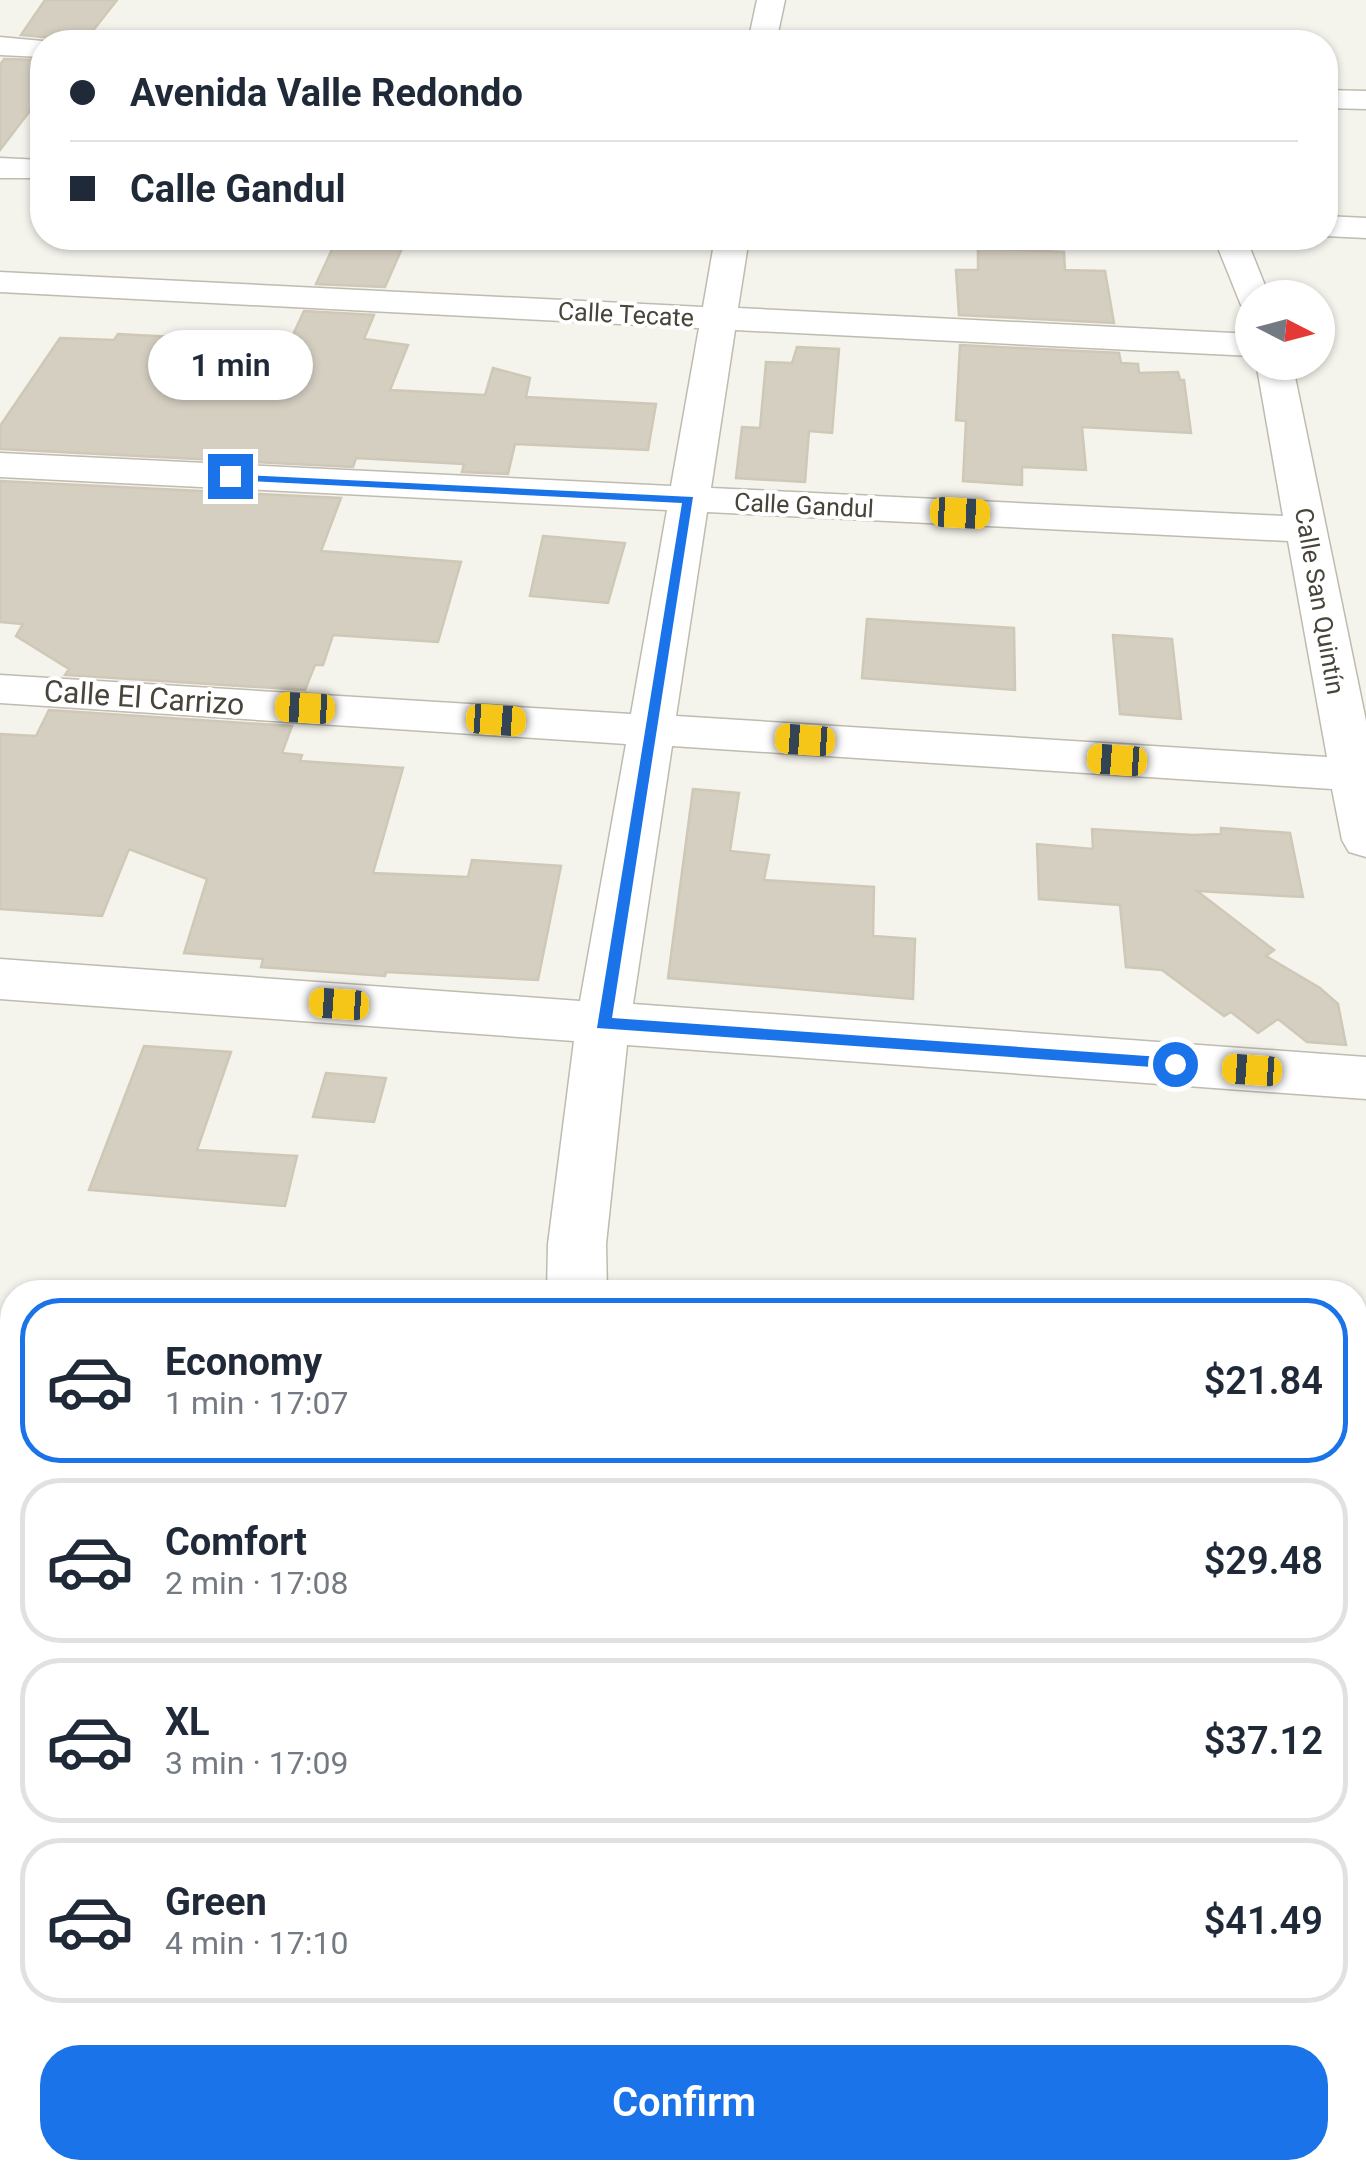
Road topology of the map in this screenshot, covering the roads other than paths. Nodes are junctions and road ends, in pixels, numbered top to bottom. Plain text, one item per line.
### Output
1 (771, 0) edge
2 (765, 30) edge
3 (0, 46) edge
4 (30, 47) edge
5 (1338, 99) edge
6 (1366, 100) edge
7 (0, 168) edge
8 (30, 169) edge
9 (1338, 227) edge
10 (1366, 228) edge
11 (730, 250) edge
12 (1234, 250) edge
13 (1245, 280) edge
14 (0, 282) edge
15 (720, 319) junction
16 (1235, 344) edge
17 (1278, 380) edge
18 (0, 464) edge
19 (689, 500) junction
20 (1308, 530) junction
21 (0, 689) edge
22 (648, 730) junction
23 (1359, 775) edge
24 (1366, 840) edge
25 (0, 980) edge
26 (603, 1024) junction
27 (1366, 1078) edge
28 (577, 1280) edge

1 - 2 street
3 - 4 street
5 - 6 street
7 - 8 street
9 - 10 street
11 - 15 street
12 - 13 street
14 - 15 street, Calle Tecate
15 - 16 street, Calle Tecate
15 - 19 street
17 - 20 street, Calle San Quintín
18 - 19 street, Calle Gandul
19 - 20 street, Calle Gandul
19 - 22 street
20 - 23 street, Calle San Quintín
21 - 22 street, Calle El Carrizo
22 - 23 street, Calle El Carrizo
22 - 26 street
23 - 24 street, Calle San Quintín
25 - 26 street
26 - 27 street
26 - 28 street

